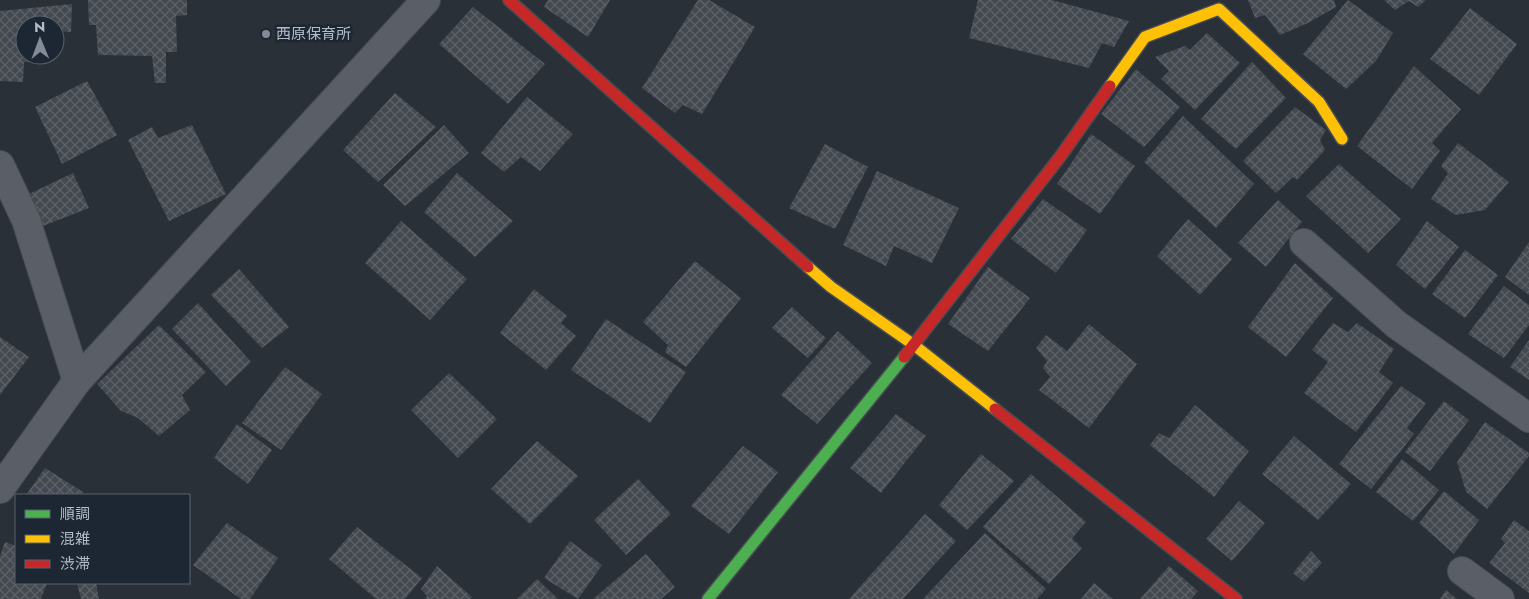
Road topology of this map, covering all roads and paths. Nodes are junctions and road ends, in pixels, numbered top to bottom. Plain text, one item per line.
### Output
1 (426, 0) edge
2 (509, 0) edge
3 (1342, 139) dead end
4 (0, 165) edge
5 (1304, 243) dead end
6 (914, 345) junction
7 (77, 381) junction
8 (1529, 418) edge
9 (0, 488) edge
10 (1462, 571) dead end
11 (708, 599) edge
12 (1236, 599) edge
13 (1500, 599) edge

1 - 7 street
2 - 6 street
3 - 6 street
4 - 7 street
5 - 8 street
6 - 11 street
6 - 12 street
7 - 9 street
10 - 13 street

